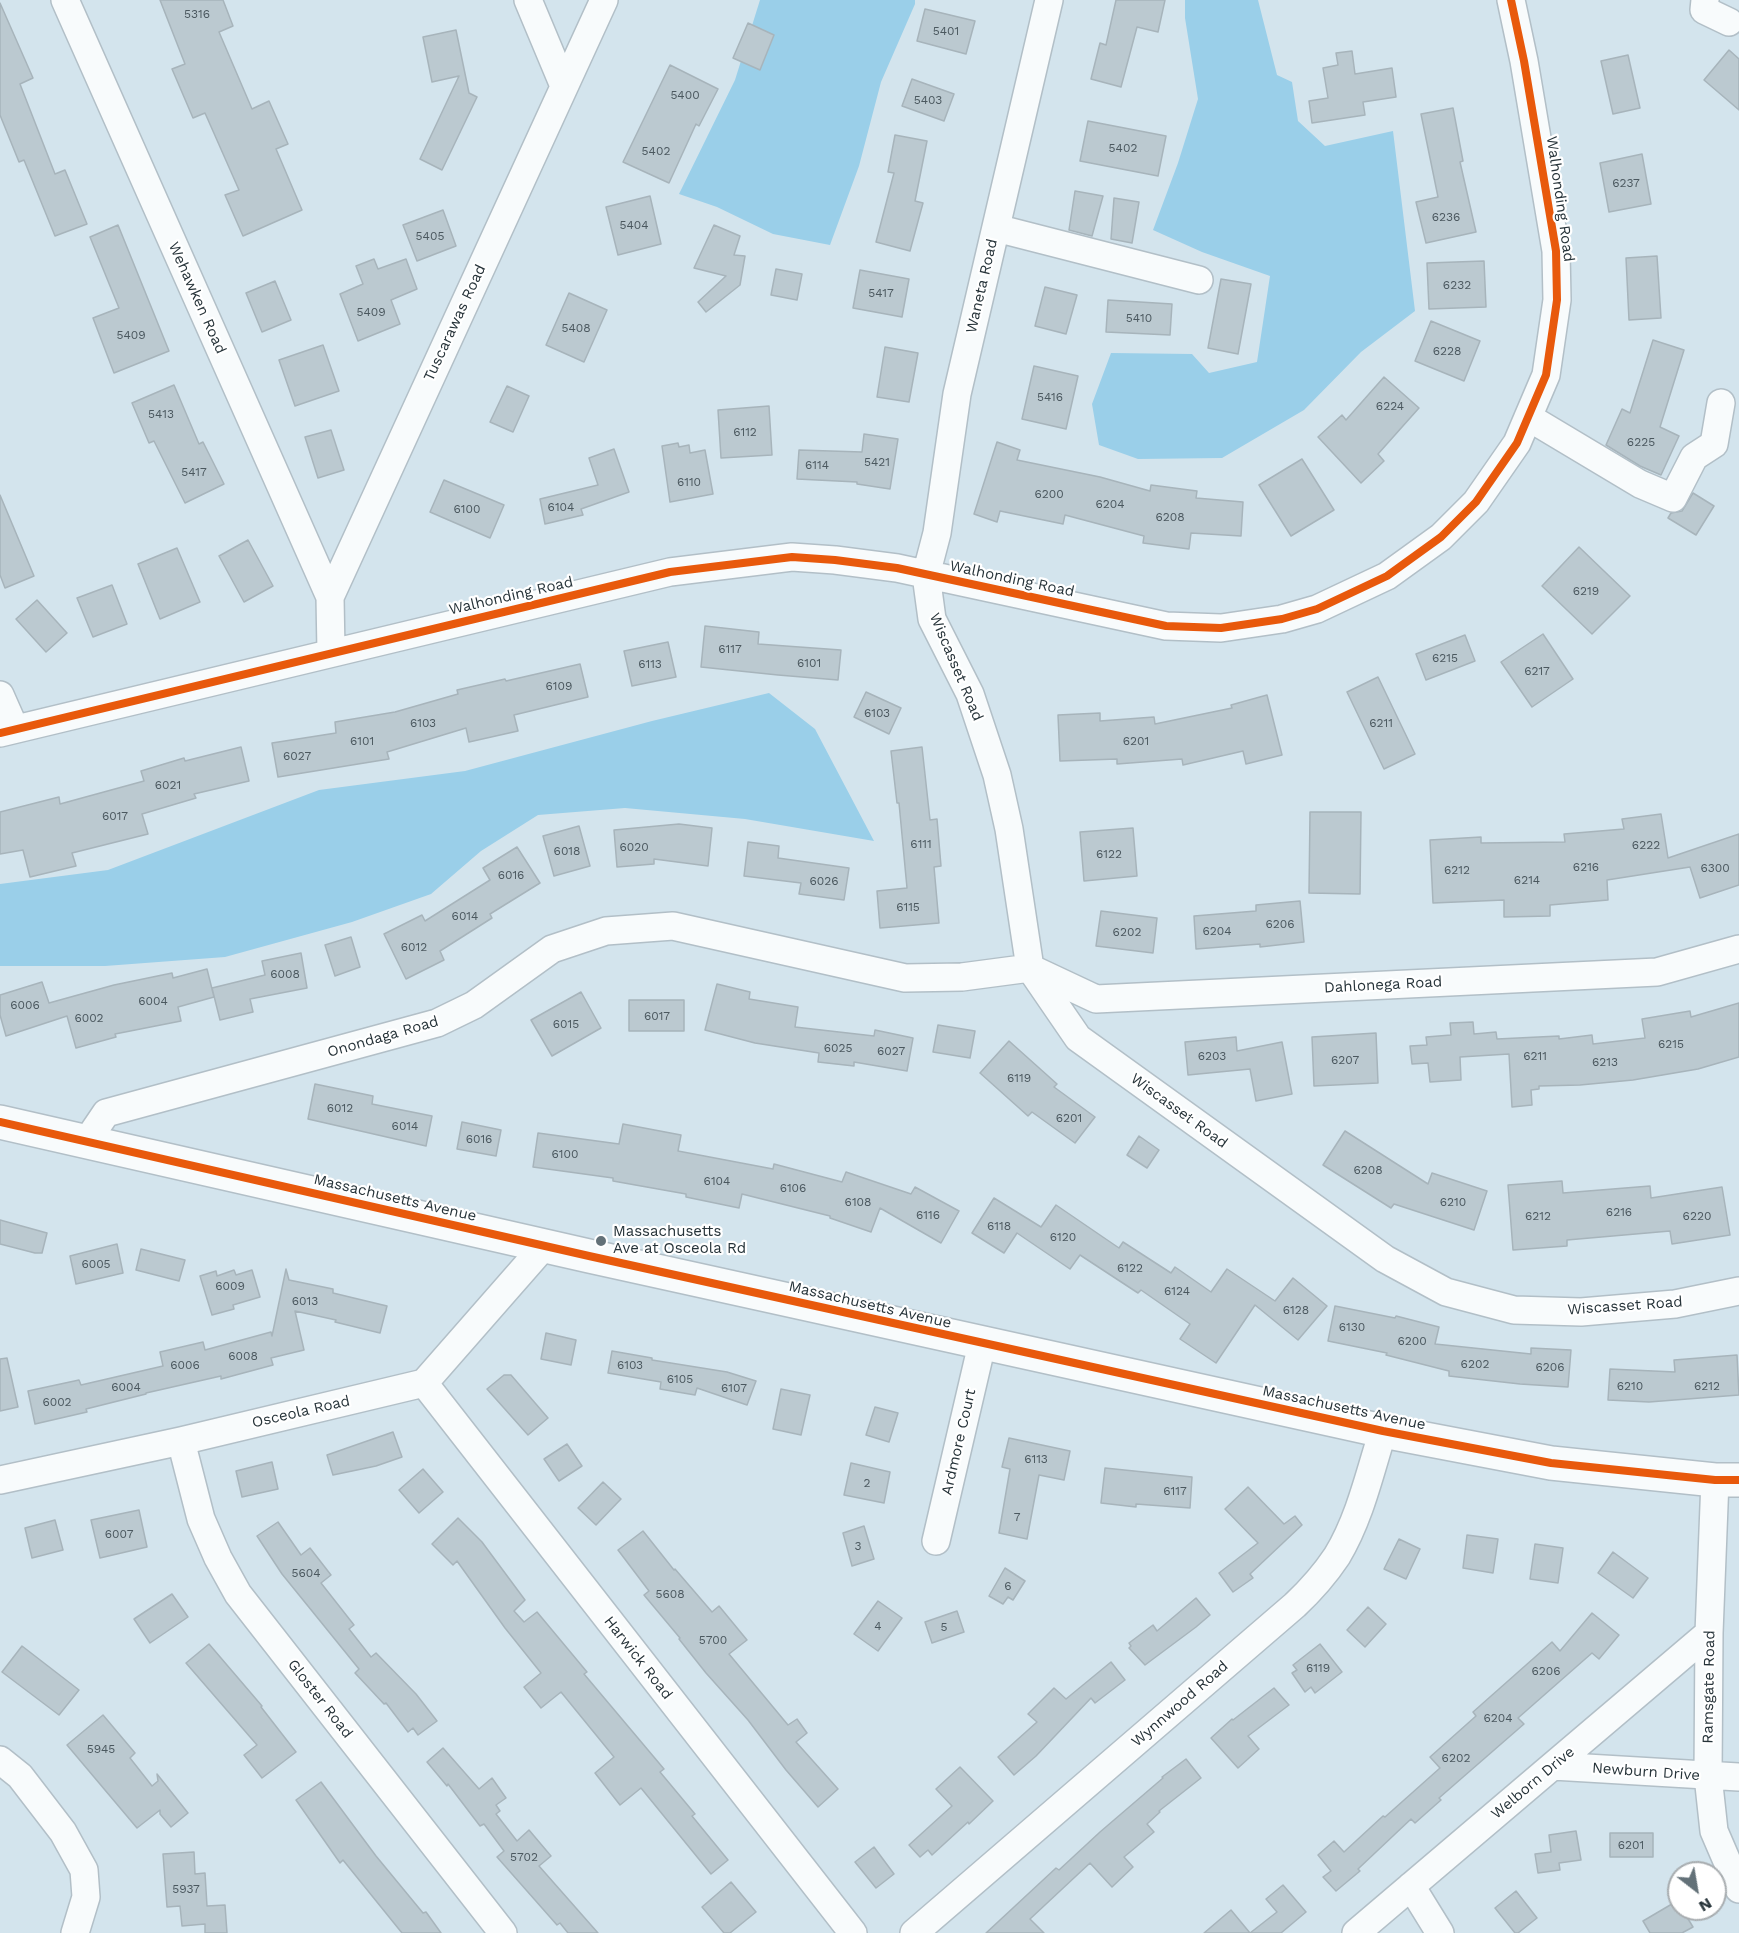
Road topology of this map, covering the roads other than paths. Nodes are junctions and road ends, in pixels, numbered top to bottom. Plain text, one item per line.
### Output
1 (65, 0) edge
2 (528, 0) edge
3 (604, 0) edge
4 (1049, 0) edge
5 (1511, 0) edge
6 (1705, 0) edge
7 (1730, 22) dead end
8 (564, 86) junction
9 (996, 228) junction
10 (1199, 280) dead end
11 (1721, 403) dead end
12 (1528, 417) junction
13 (926, 575) junction
14 (330, 597) junction
15 (332, 652) junction
16 (0, 695) edge
17 (7, 731) edge
18 (1739, 949) edge
19 (1030, 968) junction
20 (0, 1122) edge
21 (87, 1141) junction
22 (544, 1246) junction
23 (1739, 1291) edge
24 (982, 1344) junction
25 (424, 1383) junction
26 (1383, 1431) junction
27 (181, 1441) junction
28 (0, 1480) edge
29 (1727, 1480) edge
30 (936, 1541) dead end
31 (1709, 1633) junction
32 (0, 1760) edge
33 (1553, 1766) junction
34 (1708, 1776) junction
35 (1739, 1777) edge
36 (1412, 1886) junction
37 (1739, 1889) edge
38 (75, 1933) edge
39 (503, 1933) edge
40 (853, 1933) edge
41 (914, 1933) edge
42 (1356, 1933) edge
43 (1440, 1933) edge

1 - 14 street, Wehawken Road
2 - 8 street
3 - 8 street, Tuscarawas Road
4 - 9 street, Waneta Road
5 - 12 street, Walhonding Road
6 - 7 street
8 - 14 street, Tuscarawas Road
9 - 10 street
9 - 13 street, Waneta Road
11 - 12 street
12 - 13 street, Walhonding Road
13 - 15 street, Walhonding Road
13 - 19 street, Wiscasset Road
14 - 15 street, Tuscarawas Road
15 - 17 street, Walhonding Road
16 - 17 street
18 - 19 street, Dahlonega Road
19 - 21 street, Onondaga Road
19 - 23 street, Wiscasset Road
20 - 21 main road, Massachusetts Avenue
21 - 22 main road, Massachusetts Avenue
22 - 24 main road, Massachusetts Avenue
22 - 25 street
24 - 26 main road, Massachusetts Avenue
24 - 30 street, Ardmore Court
25 - 27 street, Osceola Road
25 - 40 street, Harwick Road
26 - 29 main road, Massachusetts Avenue
26 - 41 street, Wynnwood Road
27 - 28 street, Osceola Road
27 - 39 street, Gloster Road
29 - 31 street, Ramsgate Road
31 - 33 street, Welborn Drive
31 - 34 street, Ramsgate Road
32 - 38 street
33 - 34 street, Newburn Drive
33 - 36 street, Welborn Drive
34 - 35 street, Newburn Drive
34 - 37 street, Ramsgate Road
36 - 42 street, Welborn Drive
36 - 43 street

